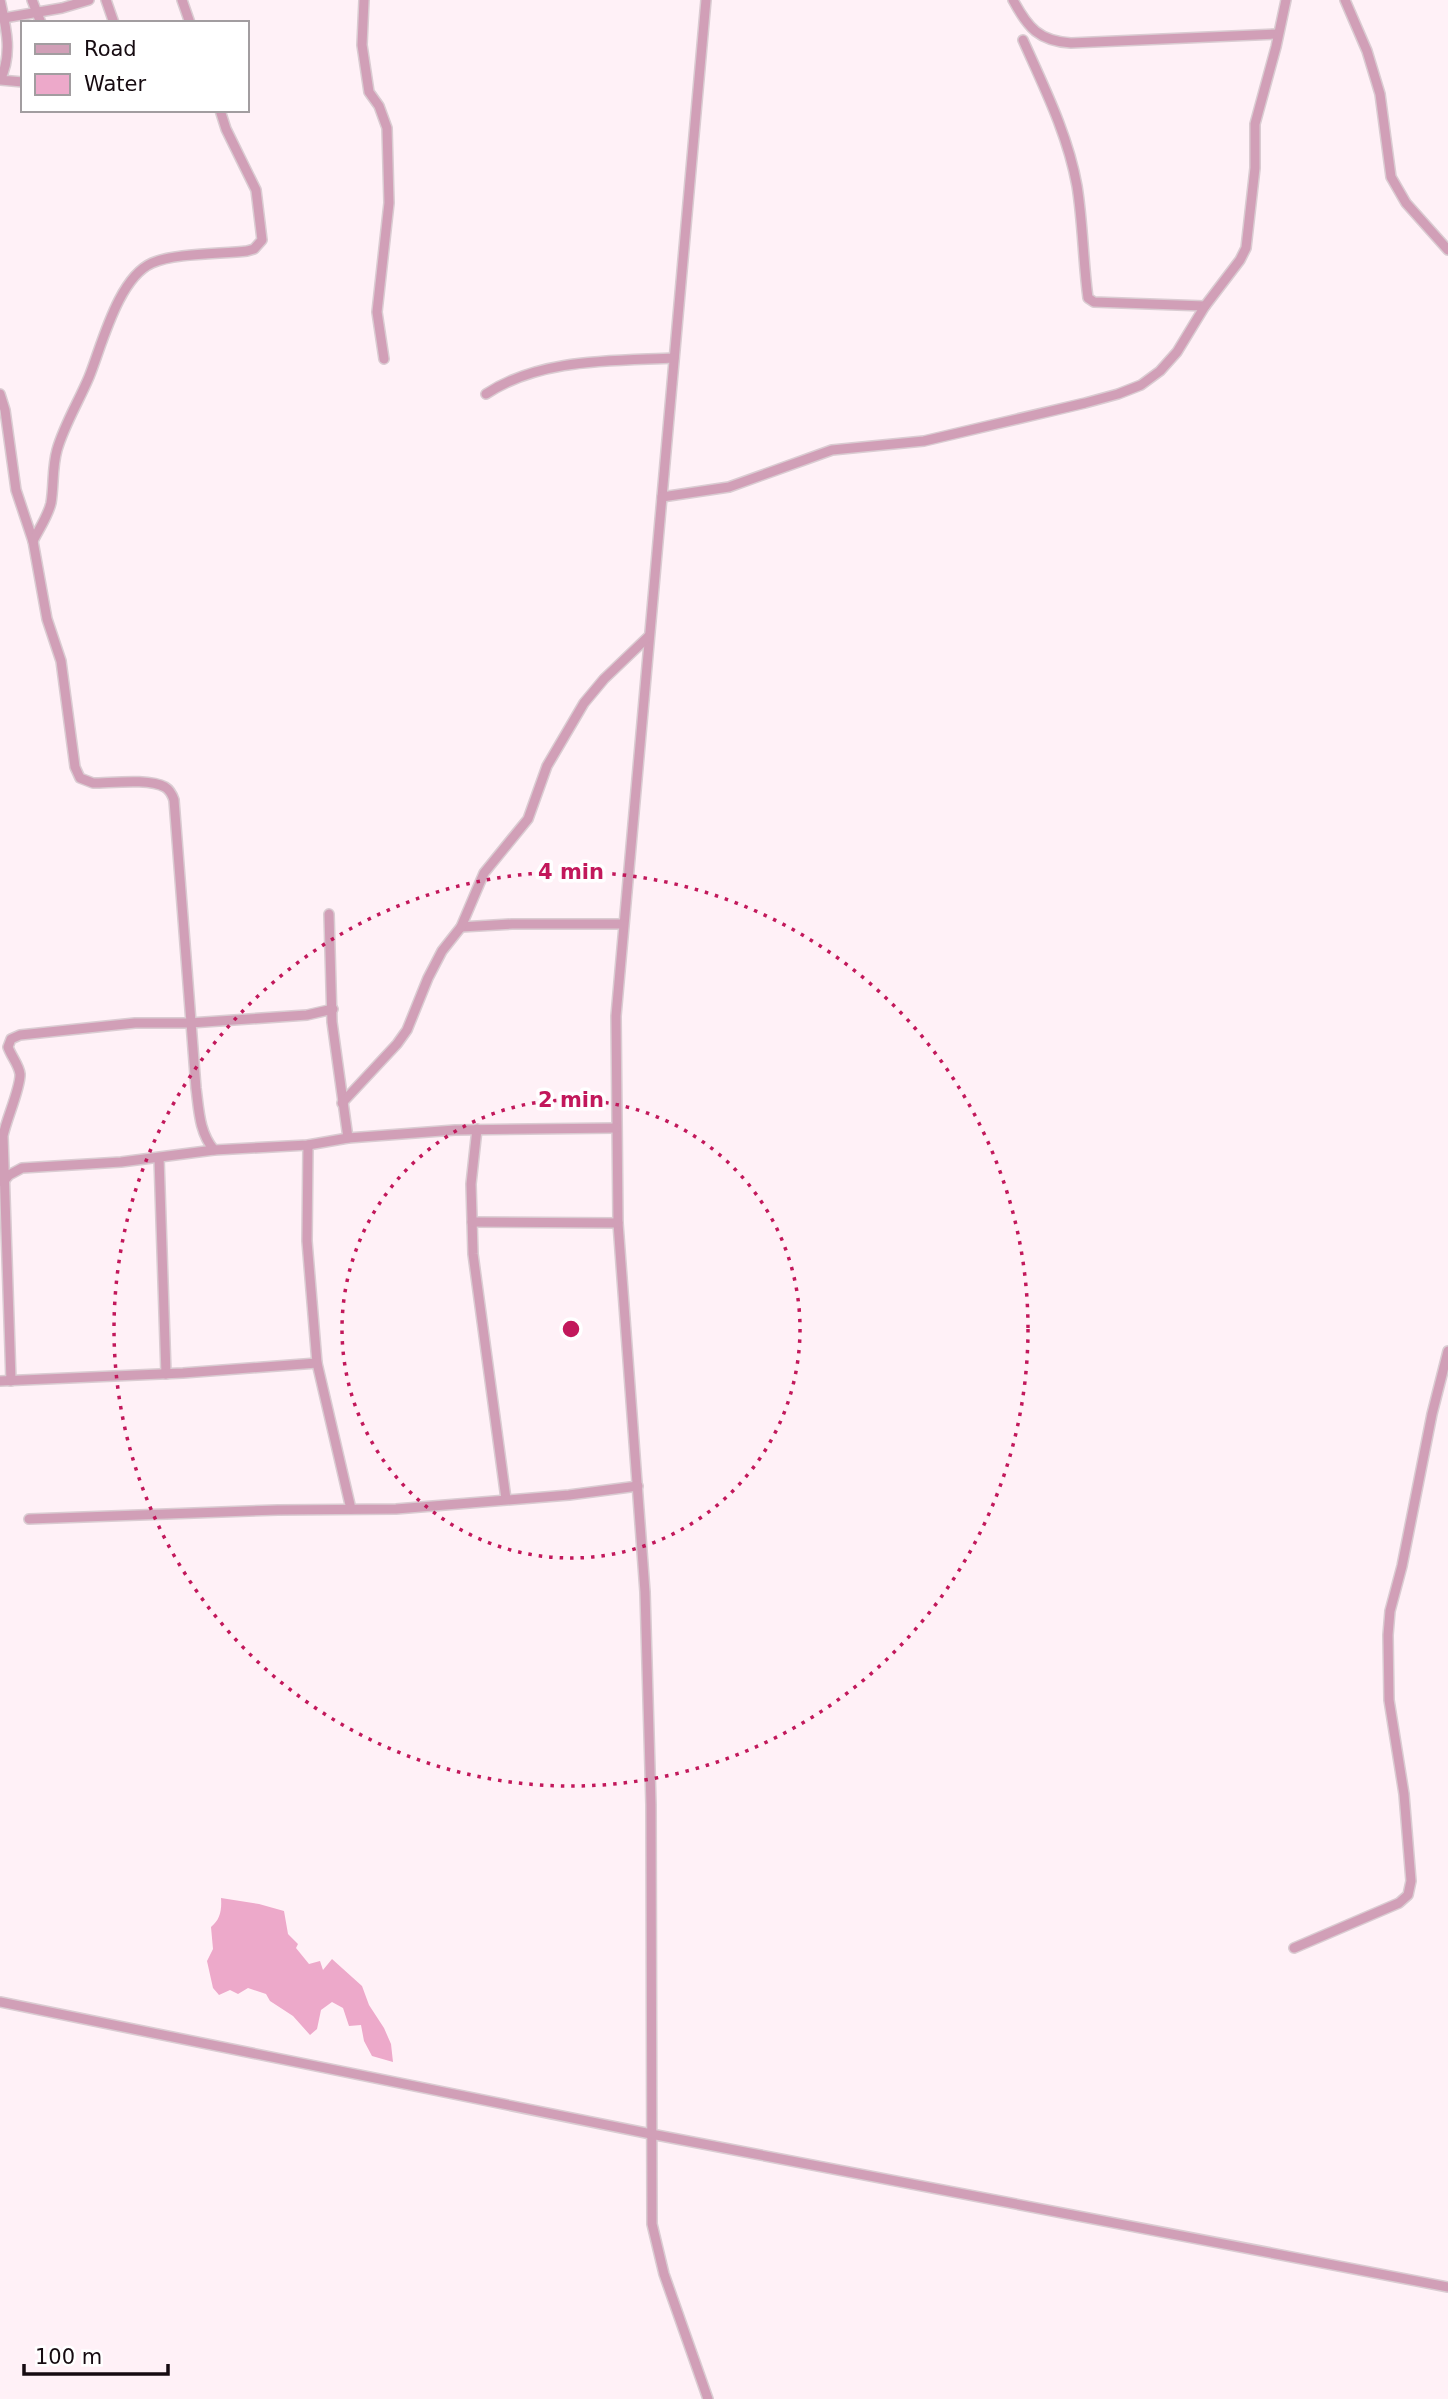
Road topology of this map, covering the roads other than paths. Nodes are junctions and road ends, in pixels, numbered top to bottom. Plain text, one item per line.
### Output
1 (0, 0) edge
2 (32, 0) edge
3 (89, 0) edge
4 (106, 0) edge
5 (182, 0) edge
6 (363, 0) edge
7 (706, 0) edge
8 (1013, 0) edge
9 (1286, 0) edge
10 (1345, 0) edge
11 (36, 12) junction
12 (4, 18) junction
13 (40, 21) edge
14 (113, 21) edge
15 (189, 21) edge
16 (1278, 34) junction
17 (1023, 40) dead end
18 (21, 82) edge
19 (221, 112) edge
20 (1448, 250) edge
21 (1205, 306) junction
22 (674, 358) junction
23 (384, 359) dead end
24 (0, 394) edge
25 (486, 394) dead end
26 (662, 497) junction
27 (33, 541) junction
28 (649, 636) junction
29 (329, 914) dead end
30 (623, 924) junction
31 (461, 927) junction
32 (333, 1009) junction
33 (190, 1023) junction
34 (342, 1103) junction
35 (617, 1128) junction
36 (477, 1129) junction
37 (348, 1138) junction
38 (308, 1145) junction
39 (214, 1150) junction
40 (159, 1158) junction
41 (2, 1182) edge
42 (471, 1222) junction
43 (618, 1223) junction
44 (4, 1294) edge
45 (1448, 1351) edge
46 (317, 1363) junction
47 (166, 1374) junction
48 (0, 1381) edge
49 (11, 1381) junction
50 (638, 1486) junction
51 (506, 1499) junction
52 (351, 1509) junction
53 (29, 1519) dead end
54 (1294, 1948) dead end
55 (0, 2002) edge
56 (651, 2134) junction
57 (1448, 2287) edge
58 (708, 2399) edge

1 - 12 street
2 - 11 street
3 - 11 street
4 - 14 street
5 - 15 street
6 - 23 street
7 - 22 street
8 - 16 street
9 - 16 street
10 - 20 street
11 - 12 street
11 - 13 street
12 - 18 street
16 - 21 street
17 - 21 street
19 - 27 street
21 - 26 street
22 - 25 street
22 - 26 street
24 - 27 street
26 - 28 street
27 - 33 street
28 - 30 street
28 - 31 street
29 - 32 street
30 - 31 street
30 - 35 street
31 - 34 street
32 - 33 street
32 - 34 street
33 - 39 street
33 - 41 street
34 - 37 street
35 - 36 street
35 - 43 street
36 - 37 street
36 - 42 street
37 - 38 street
38 - 39 street
38 - 46 street
39 - 40 street
40 - 41 street
40 - 47 street
41 - 44 street
42 - 43 street
42 - 51 street
43 - 50 street
44 - 49 street
45 - 54 street
46 - 47 street
46 - 52 street
47 - 49 street
48 - 49 street
50 - 51 street
50 - 56 street
51 - 52 street
52 - 53 street
55 - 56 street
56 - 57 street
56 - 58 street

